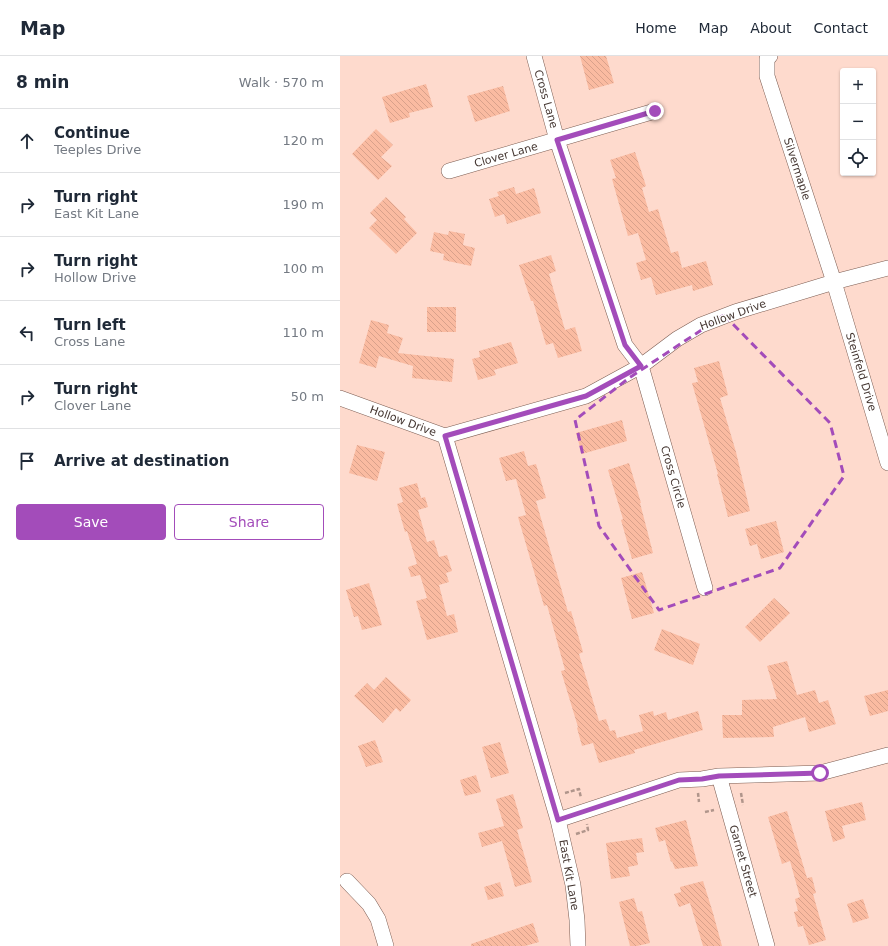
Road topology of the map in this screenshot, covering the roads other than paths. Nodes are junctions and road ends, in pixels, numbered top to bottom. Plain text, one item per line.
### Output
1 (534, 56) edge
2 (770, 56) edge
3 (655, 111) dead end
4 (557, 140) junction
5 (449, 170) dead end
6 (888, 268) edge
7 (834, 282) junction
8 (641, 366) junction
9 (340, 398) edge
10 (445, 436) junction
11 (888, 463) edge
12 (705, 588) dead end
13 (888, 755) edge
14 (719, 776) junction
15 (558, 820) junction
16 (347, 881) dead end
17 (386, 946) edge
18 (578, 946) edge
19 (767, 946) edge

1 - 4 street, Cross Lane
2 - 7 street, Silvermaple
3 - 4 street, Clover Lane
4 - 5 street, Clover Lane
4 - 8 street, Cross Lane
6 - 7 street, Hollow Drive
7 - 8 street, Hollow Drive
7 - 11 street, Steinfeld Drive
8 - 10 street, Hollow Drive
8 - 12 street, Cross Circle
9 - 10 street, Hollow Drive
10 - 15 street, East Kit Lane
13 - 14 street
14 - 15 street
14 - 19 street, Garnet Street
15 - 18 street, East Kit Lane
16 - 17 street

